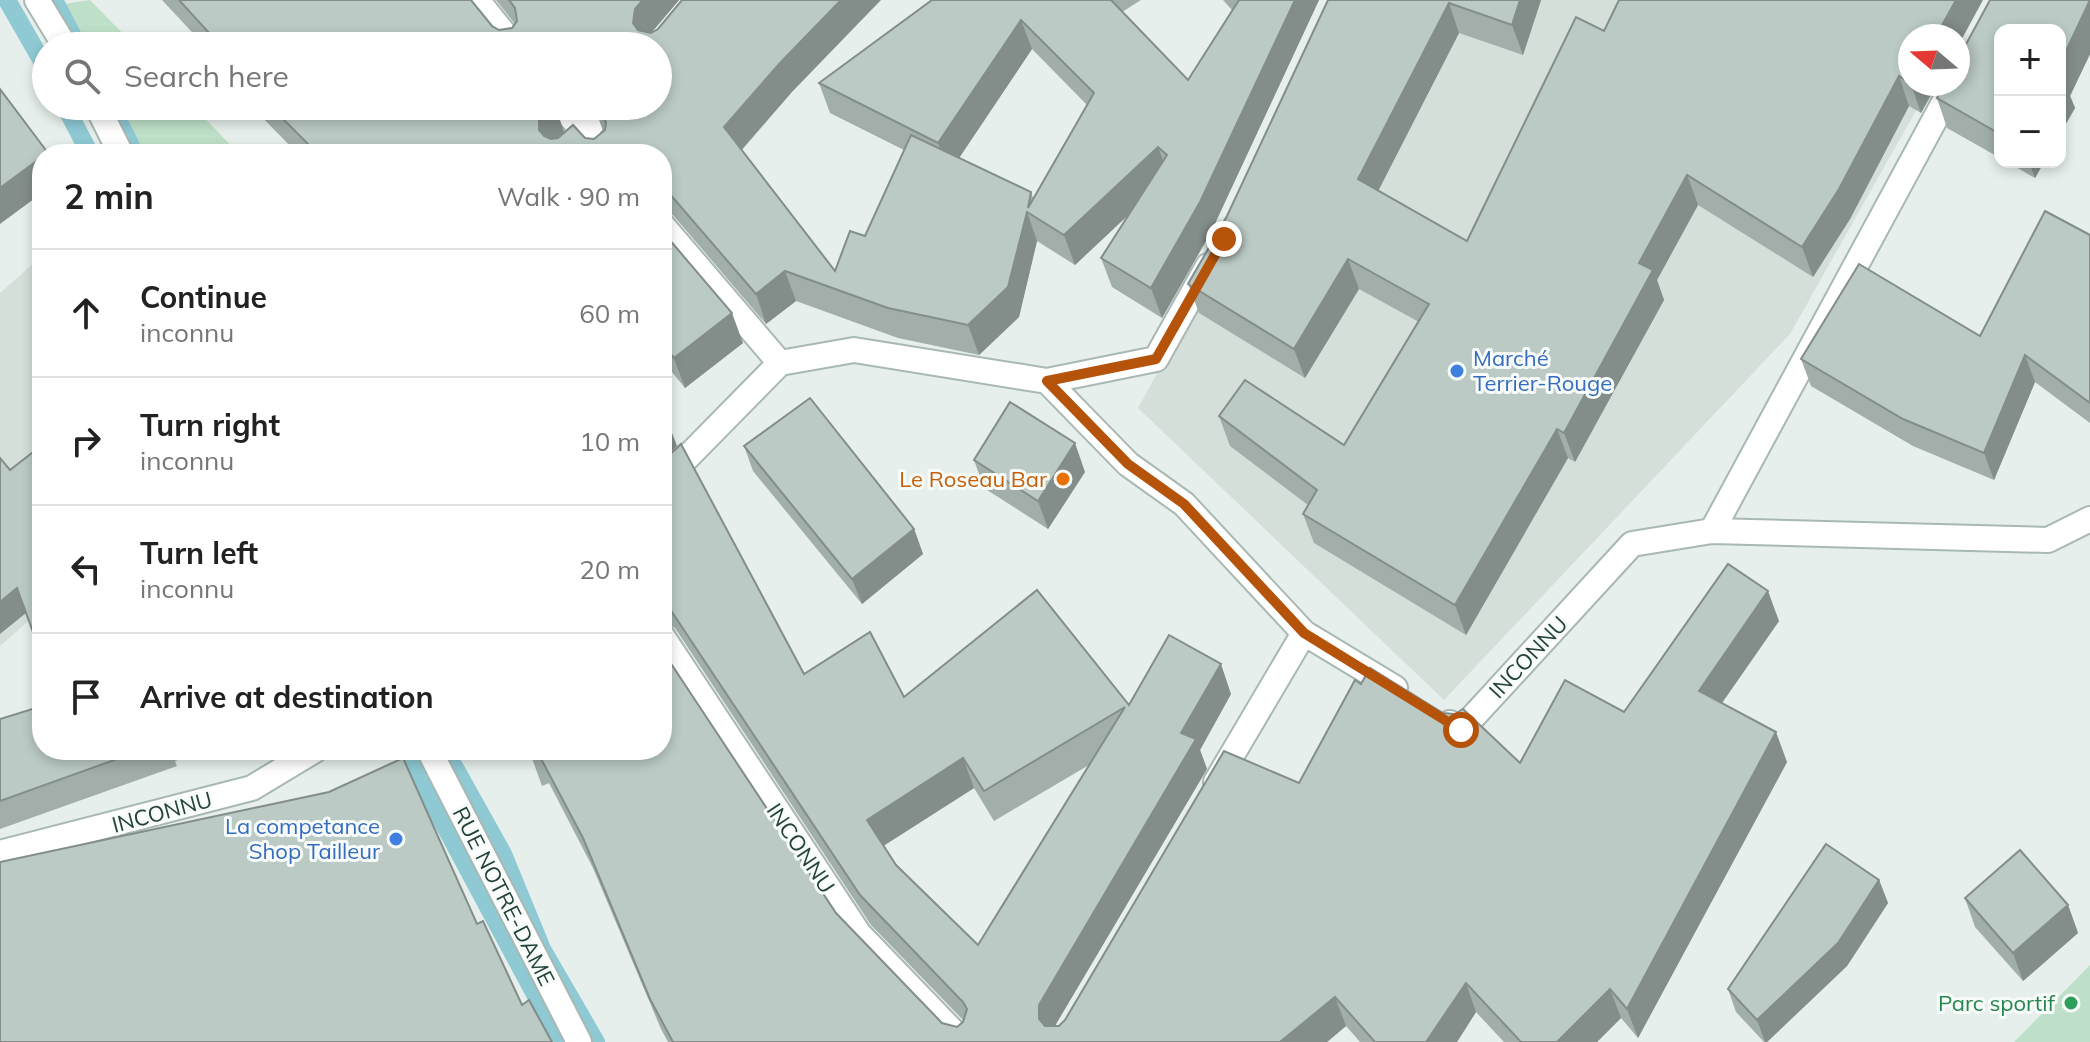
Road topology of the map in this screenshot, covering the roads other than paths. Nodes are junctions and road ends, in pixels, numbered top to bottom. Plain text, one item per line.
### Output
1 (37, 0) edge
2 (477, 0) edge
3 (56, 32) edge
4 (503, 32) edge
5 (1948, 96) edge
6 (104, 120) edge
7 (573, 120) edge
8 (596, 120) edge
9 (584, 133) junction
10 (116, 144) edge
11 (574, 144) edge
12 (593, 144) edge
13 (672, 237) edge
14 (1216, 252) edge
15 (780, 363) junction
16 (1047, 381) junction
17 (672, 473) edge
18 (2090, 519) edge
19 (1712, 531) junction
20 (1304, 633) junction
21 (672, 651) edge
22 (298, 760) edge
23 (434, 760) edge
24 (1208, 796) edge
25 (0, 853) edge
26 (579, 1042) edge
27 (963, 1042) edge

1 - 3 street
2 - 4 street
5 - 19 street
6 - 10 street
7 - 9 street
8 - 9 street
9 - 11 street
9 - 12 street
13 - 15 street
14 - 16 street
15 - 16 street
15 - 17 street
16 - 20 street, INCONNU
18 - 19 street, INCONNU
19 - 20 street, INCONNU
20 - 24 street
21 - 27 street, INCONNU
22 - 25 street, INCONNU
23 - 26 street, RUE NOTRE-DAME

